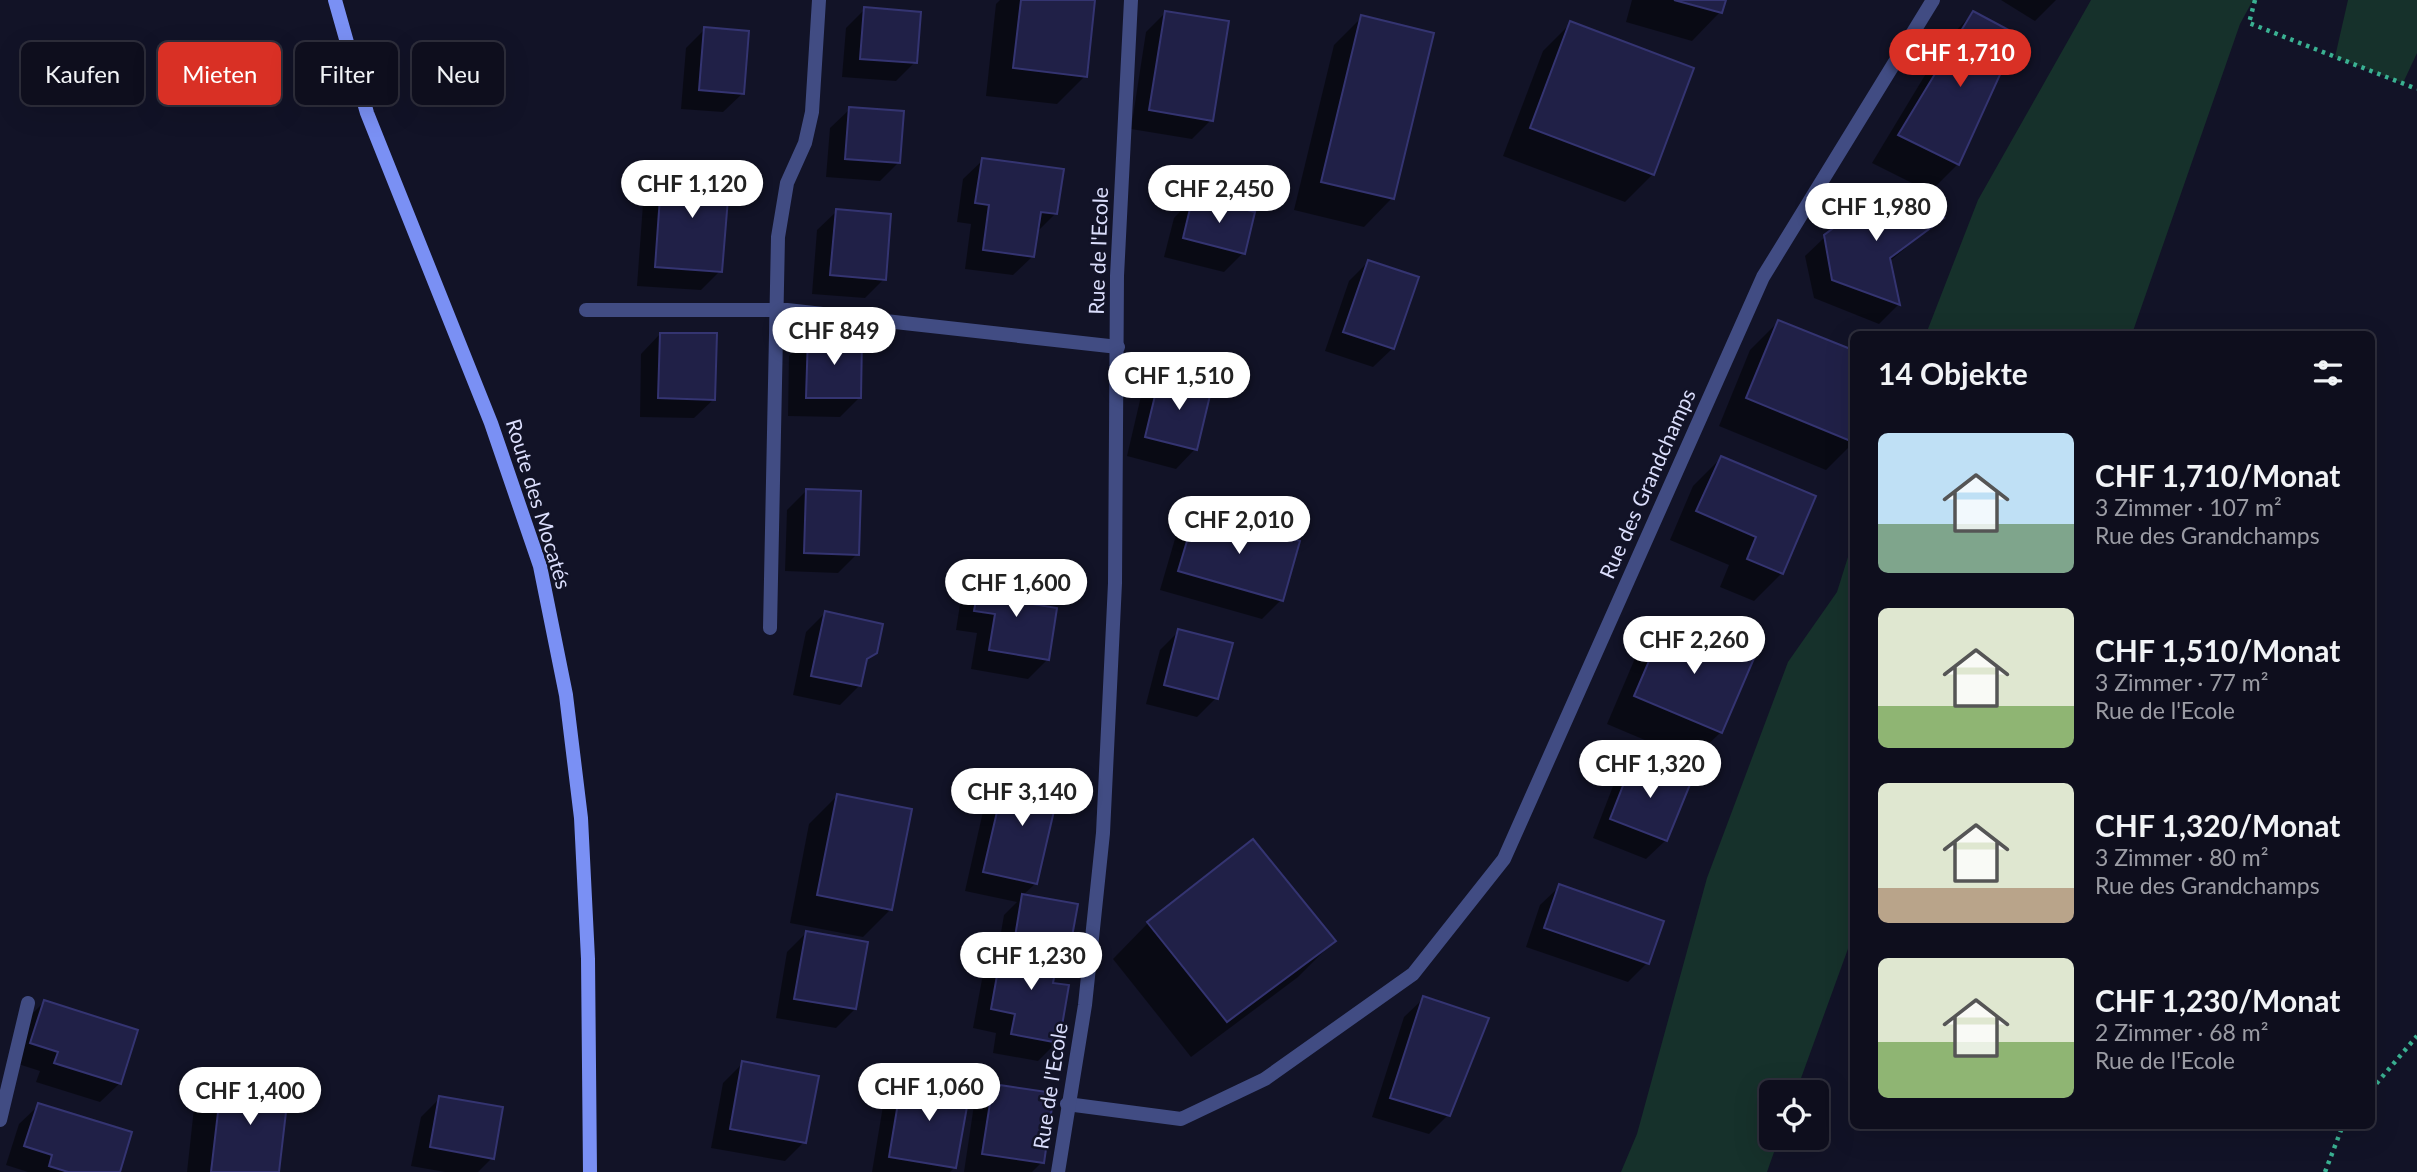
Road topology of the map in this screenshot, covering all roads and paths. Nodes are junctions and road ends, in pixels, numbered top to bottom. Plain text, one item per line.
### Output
1 (335, 0) edge
2 (819, 0) edge
3 (1131, 0) edge
4 (1933, 0) edge
5 (2255, 0) edge
6 (2417, 89) edge
7 (586, 310) dead end
8 (775, 310) junction
9 (1118, 347) junction
10 (770, 628) dead end
11 (28, 1003) dead end
12 (2417, 1036) edge
13 (2375, 1085) edge
14 (1067, 1104) junction
15 (0, 1120) edge
16 (2341, 1129) edge
17 (590, 1172) edge
18 (1058, 1172) edge
19 (2325, 1172) edge

1 - 17 street, Route des Mocatés
2 - 8 street
3 - 9 street, Rue de l'Ecole
4 - 14 street, Rue des Grandchamps
5 - 6 path
7 - 8 street
8 - 9 street
8 - 10 street
9 - 14 street, Rue de l'Ecole
11 - 15 street
12 - 13 path
14 - 18 street, Rue de l'Ecole
16 - 19 path

